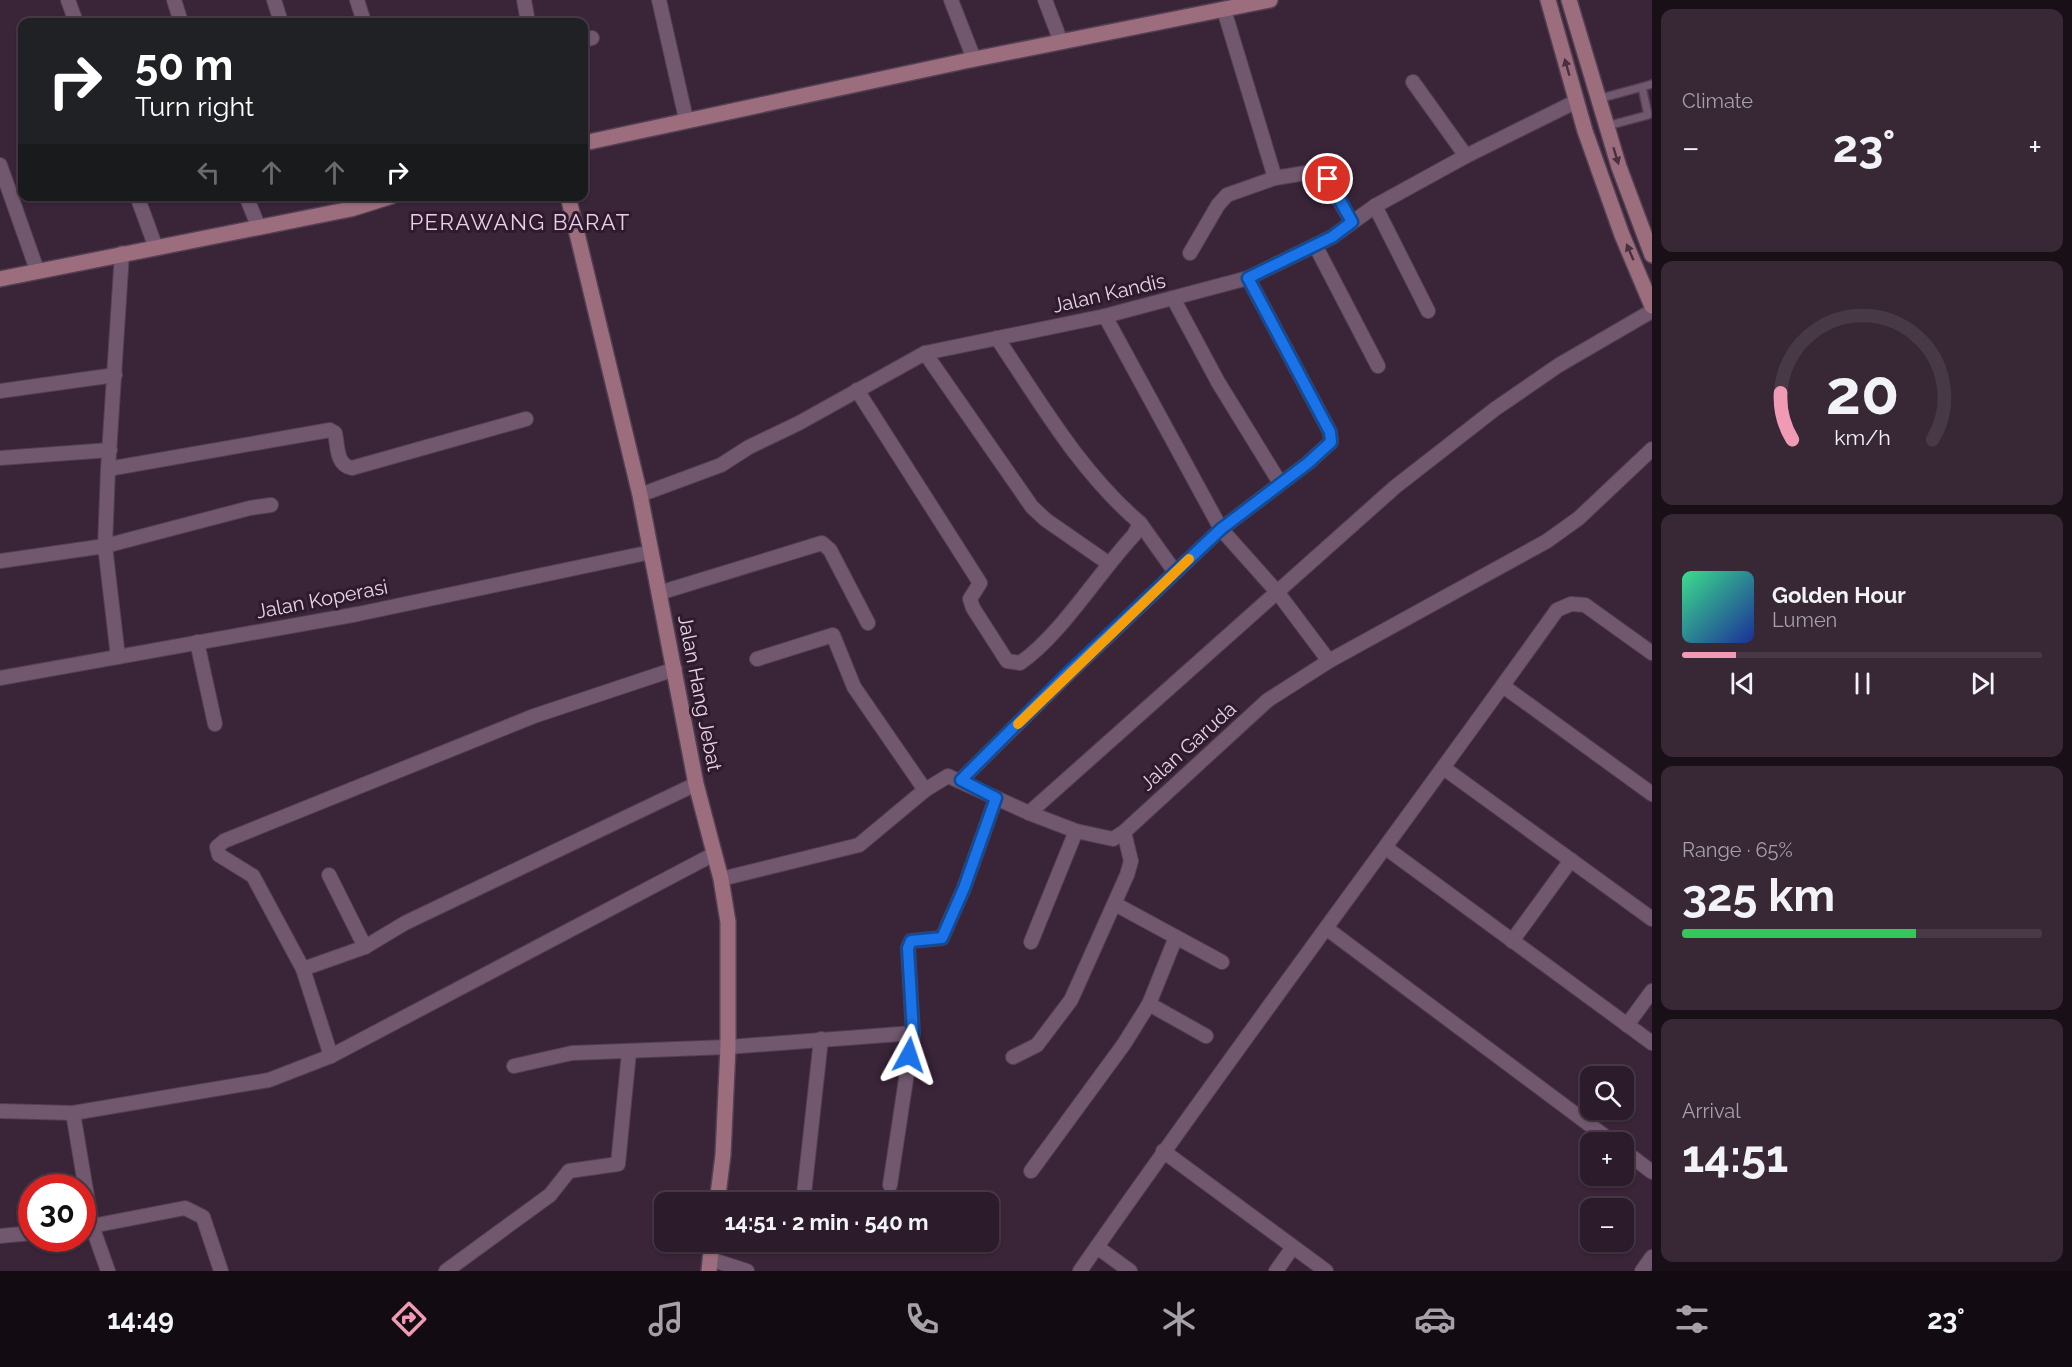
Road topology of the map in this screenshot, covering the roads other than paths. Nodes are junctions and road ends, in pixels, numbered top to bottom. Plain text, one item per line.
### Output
1 (68, 0) edge
2 (174, 0) edge
3 (274, 0) edge
4 (357, 0) edge
5 (524, 0) edge
6 (659, 0) edge
7 (951, 0) edge
8 (1045, 0) edge
9 (1270, 0) edge
10 (1548, 0) edge
11 (1569, 0) edge
12 (1224, 10) junction
13 (75, 18) edge
14 (180, 18) edge
15 (280, 18) edge
16 (363, 18) edge
17 (527, 18) edge
18 (1060, 42) junction
19 (974, 59) junction
20 (1413, 82) dead end
21 (1652, 84) edge
22 (1642, 87) junction
23 (1598, 99) junction
24 (1577, 101) junction
25 (686, 119) junction
26 (1607, 126) junction
27 (588, 142) edge
28 (1466, 156) junction
29 (0, 165) edge
30 (1275, 178) junction
31 (139, 201) edge
32 (248, 201) edge
33 (569, 201) edge
34 (349, 202) edge
35 (1375, 207) junction
36 (1352, 222) junction
37 (259, 228) junction
38 (1315, 245) junction
39 (156, 248) junction
40 (122, 253) junction
41 (1190, 253) dead end
42 (1652, 255) edge
43 (38, 270) junction
44 (1248, 278) junction
45 (0, 279) edge
46 (1173, 298) junction
47 (1652, 306) edge
48 (1428, 311) dead end
49 (1652, 311) edge
50 (1105, 316) junction
51 (997, 338) junction
52 (925, 353) junction
53 (1378, 366) dead end
54 (115, 375) junction
55 (857, 390) junction
56 (0, 391) edge
57 (526, 419) dead end
58 (1652, 449) edge
59 (110, 450) junction
60 (0, 458) edge
61 (108, 469) junction
62 (1280, 483) junction
63 (640, 495) junction
64 (271, 505) dead end
65 (1140, 523) junction
66 (1221, 529) junction
67 (105, 546) junction
68 (651, 552) junction
69 (0, 561) edge
70 (1108, 563) junction
71 (1175, 572) junction
72 (659, 593) junction
73 (1278, 593) junction
74 (867, 623) dead end
75 (197, 642) junction
76 (1652, 653) edge
77 (118, 657) junction
78 (757, 659) dead end
79 (1329, 661) junction
80 (675, 669) junction
81 (0, 678) edge
82 (1503, 686) junction
83 (215, 724) dead end
84 (1444, 769) junction
85 (961, 780) junction
86 (696, 784) junction
87 (926, 790) junction
88 (1652, 794) edge
89 (996, 798) junction
90 (1029, 813) junction
91 (1076, 831) junction
92 (1124, 832) junction
93 (1386, 848) junction
94 (714, 854) junction
95 (1571, 860) junction
96 (329, 875) dead end
97 (721, 879) junction
98 (1115, 904) junction
99 (1652, 919) edge
100 (1326, 928) junction
101 (1176, 937) junction
102 (1512, 941) junction
103 (1031, 942) dead end
104 (365, 948) junction
105 (1222, 962) dead end
106 (303, 969) junction
107 (1652, 991) edge
108 (1149, 1004) junction
109 (1627, 1025) junction
110 (913, 1033) junction
111 (1206, 1036) dead end
112 (821, 1039) junction
113 (1652, 1043) edge
114 (728, 1047) junction
115 (629, 1052) junction
116 (331, 1056) junction
117 (1013, 1057) dead end
118 (514, 1066) dead end
119 (0, 1111) edge
120 (73, 1113) junction
121 (1599, 1132) edge
122 (1163, 1151) junction
123 (1634, 1158) edge
124 (1030, 1171) dead end
125 (1652, 1172) edge
126 (81, 1174) edge
127 (890, 1185) dead end
128 (718, 1192) edge
129 (804, 1192) edge
130 (96, 1224) edge
131 (18, 1234) edge
132 (0, 1236) edge
133 (96, 1245) edge
134 (1097, 1247) junction
135 (1293, 1247) junction
136 (1652, 1257) edge
137 (710, 1265) edge
138 (108, 1271) edge
139 (221, 1271) edge
140 (446, 1271) edge
141 (747, 1271) edge
142 (1080, 1271) edge
143 (1130, 1271) edge
144 (1276, 1271) edge
145 (1326, 1271) edge
146 (1642, 1271) edge

1 - 13 street
2 - 14 street
3 - 15 street
4 - 16 street
5 - 17 street
6 - 25 street
7 - 19 street
8 - 18 street
9 - 12 street
24 -> 10 street
11 - 23 street
12 - 18 street
12 - 30 street
18 - 19 street
19 - 25 street
20 - 28 street
21 - 22 lane
22 - 23 lane
22 - 26 lane
23 - 26 street
24 - 28 street, Jalan Kandis
47 -> 24 street
25 - 27 street
26 -> 42 street
28 - 35 street, Jalan Kandis
29 - 43 street
30 - 36 street
30 - 41 street
31 - 39 street
32 - 37 street
33 - 63 street, Jalan Hang Jebat
34 - 37 street
35 - 36 street, Jalan Kandis
35 - 48 street
36 - 38 street, Jalan Kandis
37 - 39 street
38 - 44 street, Jalan Kandis
38 - 53 street
39 - 40 street
40 - 43 street
40 - 54 street
43 - 45 street
44 - 46 street, Jalan Kandis
44 - 62 street
46 - 50 street, Jalan Kandis
46 - 62 street
49 - 73 street
50 - 51 street, Jalan Kandis
50 - 66 street
51 - 52 street, Jalan Kandis
51 - 65 street
52 - 55 street, Jalan Kandis
52 - 70 street
54 - 56 street
54 - 59 street
55 - 63 street, Jalan Kandis
55 - 70 street
57 - 61 street
58 - 79 street, Jalan Garuda
59 - 60 street
59 - 61 street
61 - 67 street
62 - 66 street
63 - 68 street, Jalan Hang Jebat
64 - 67 street
65 - 70 street
65 - 71 street
66 - 71 street
66 - 73 street
67 - 69 street
67 - 77 street
68 - 72 street, Jalan Hang Jebat
68 - 75 street, Jalan Koperasi
71 - 85 street
72 - 74 street
72 - 80 street, Jalan Hang Jebat
73 - 79 street
73 - 90 street
75 - 77 street, Jalan Koperasi
75 - 83 street
76 - 82 street
77 - 81 street, Jalan Koperasi
78 - 87 street
79 - 92 street, Jalan Garuda
80 - 86 street, Jalan Hang Jebat
80 - 106 street
82 - 84 street
82 - 88 street
84 - 93 street
84 - 95 street
85 - 87 street
85 - 89 street
86 - 94 street, Jalan Hang Jebat
86 - 104 street
87 - 97 street
89 - 90 street
89 - 110 street
90 - 91 street
91 - 92 street
91 - 103 street
92 - 98 street
93 - 100 street
93 - 102 street
94 - 97 street, Jalan Hang Jebat
94 - 116 street
95 - 99 street
95 - 102 street
96 - 104 street
97 - 114 street, Jalan Hang Jebat
98 - 101 street
98 - 117 street
100 - 121 street
100 - 122 street
101 - 105 street
101 - 108 street
102 - 109 street
104 - 106 street
106 - 116 street
107 - 109 street
108 - 111 street
108 - 124 street
109 - 113 street
110 - 112 street
110 - 127 street
112 - 114 street
112 - 129 street
114 - 115 street
114 - 128 street, Jalan Hang Jebat
115 - 118 street
115 - 140 street
116 - 120 street
119 - 120 street
120 - 126 street
122 - 134 street
122 - 135 street
123 - 125 street
130 - 139 street
131 - 132 street
133 - 138 street
134 - 142 street
134 - 143 street
135 - 144 street
135 - 145 street
136 - 146 street
137 - 141 street

